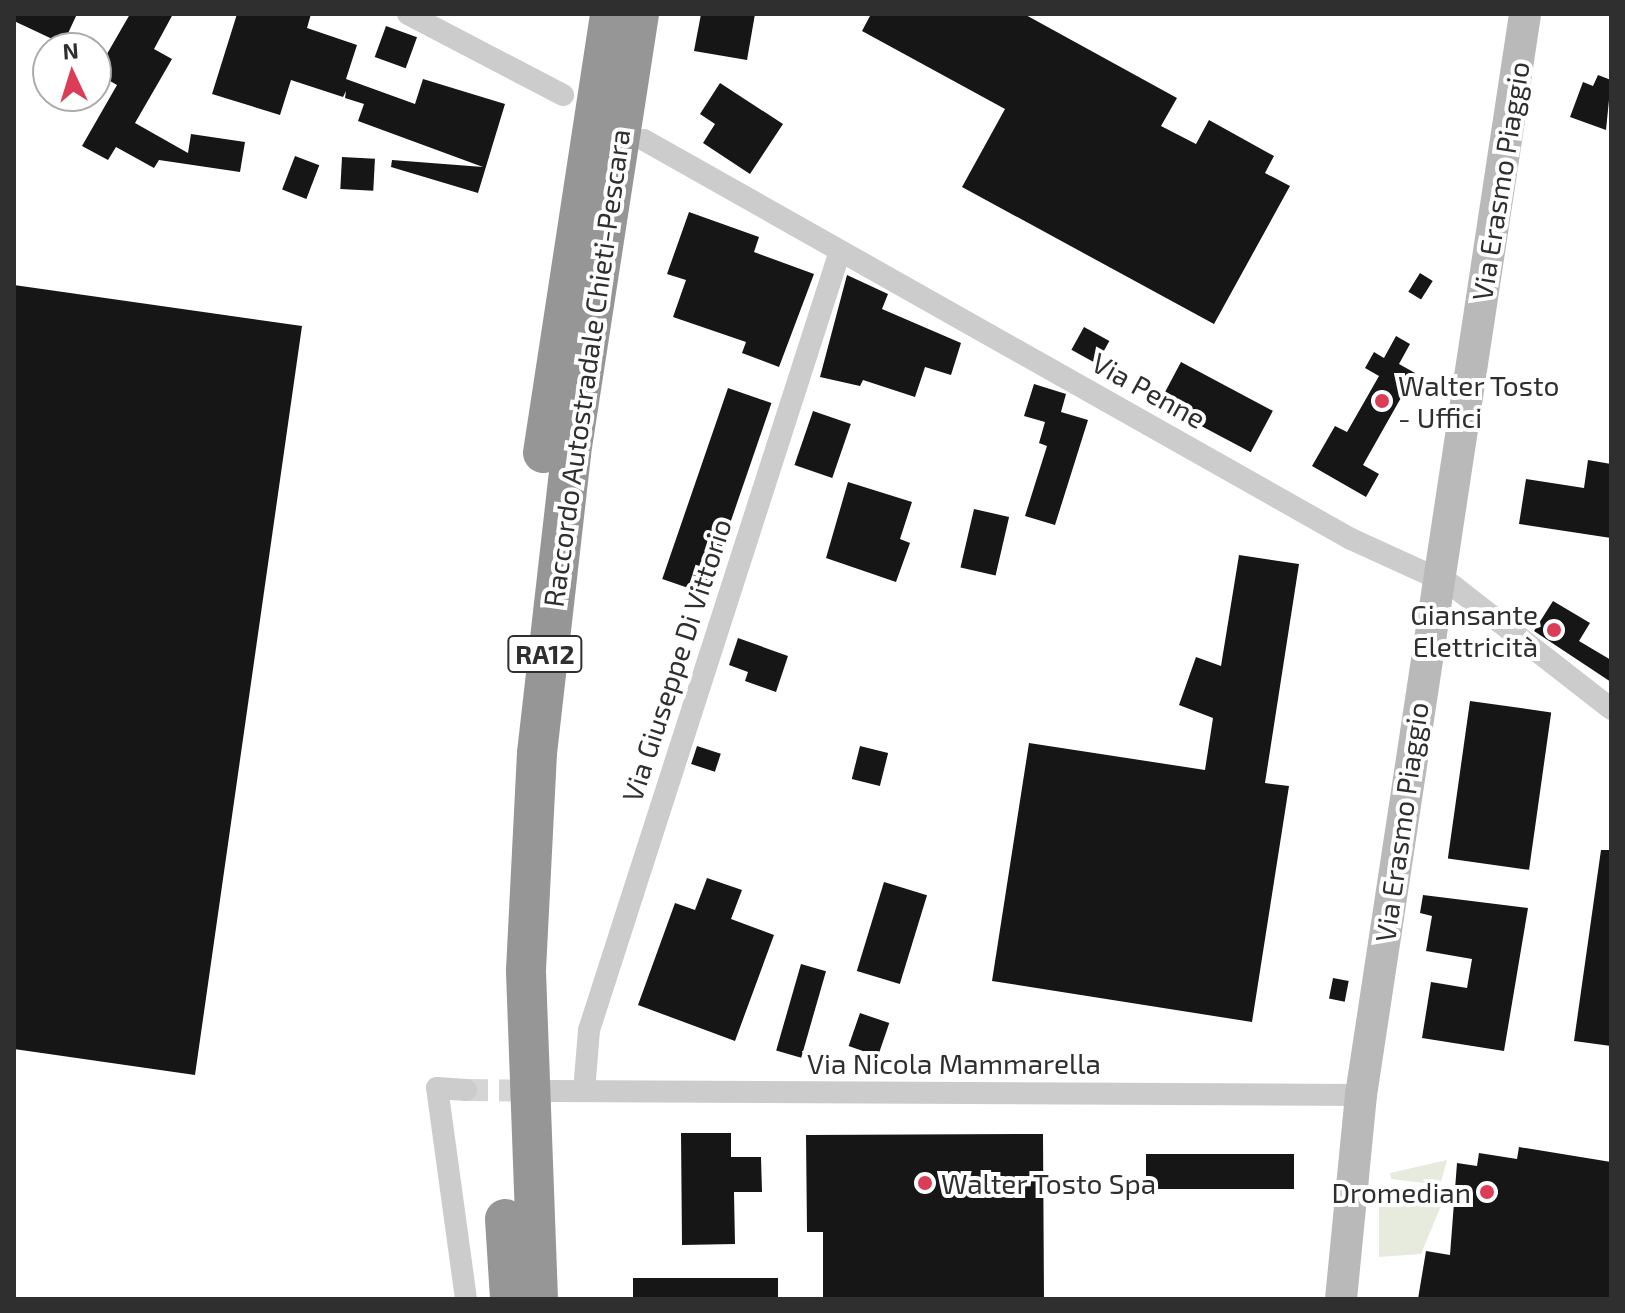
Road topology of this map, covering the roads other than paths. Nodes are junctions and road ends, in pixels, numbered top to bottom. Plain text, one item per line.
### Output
1 (408, 14) edge
2 (610, 14) edge
3 (639, 14) edge
4 (1525, 14) edge
5 (563, 95) dead end
6 (644, 140) dead end
7 (840, 251) junction
8 (1437, 577) junction
9 (1611, 709) edge
10 (466, 1090) tunnel mouth
11 (547, 1091) tunnel mouth
12 (584, 1091) junction
13 (1361, 1095) junction
14 (466, 1299) edge
15 (510, 1299) edge
16 (538, 1299) edge
17 (1341, 1299) edge

1 - 5 street
2 - 15 highway, Raccordo Autostradale Chieti-Pescara / RA12
3 - 16 highway, Raccordo Autostradale Chieti-Pescara / RA12
4 - 8 street, Via Erasmo Piaggio
6 - 7 street, Via Penne
7 - 8 street, Via Penne
7 - 12 street, Via Giuseppe Di Vittorio
8 - 9 street, Via Penne
8 - 13 street, Via Erasmo Piaggio
10 - 14 street
11 - 12 street, Via Nicola Mammarella
12 - 13 street, Via Nicola Mammarella
13 - 17 street, Via Erasmo Piaggio

